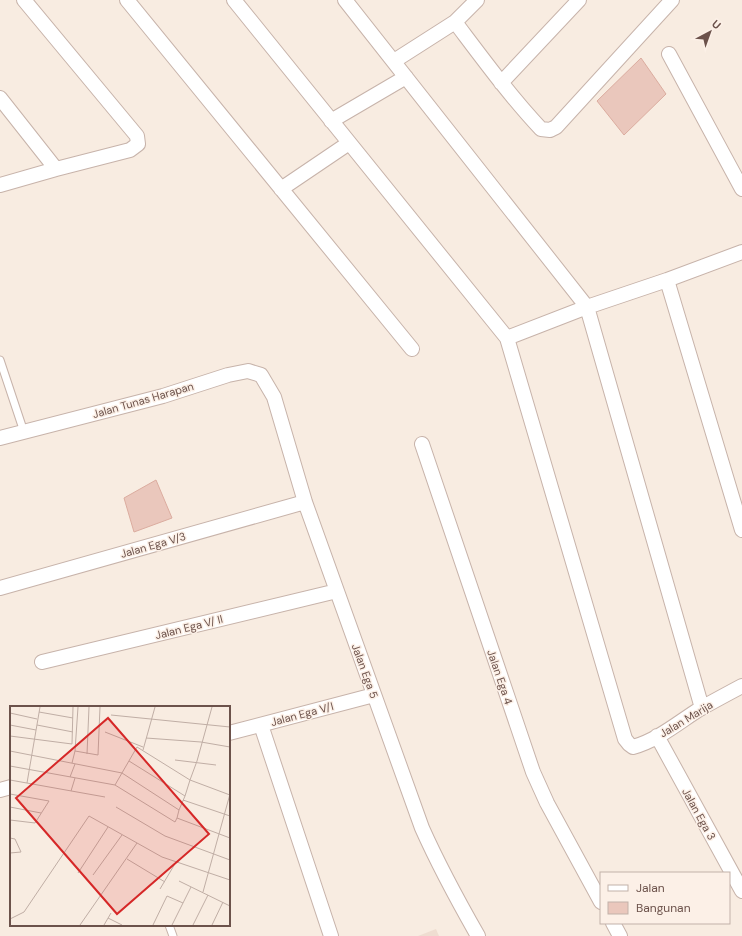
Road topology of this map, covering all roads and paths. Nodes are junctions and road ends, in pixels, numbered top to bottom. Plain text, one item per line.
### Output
1 (24, 0) edge
2 (127, 0) edge
3 (234, 0) edge
4 (346, 0) edge
5 (477, 0) edge
6 (579, 0) edge
7 (672, 0) edge
8 (455, 22) junction
9 (669, 54) dead end
10 (394, 61) junction
11 (406, 77) junction
12 (501, 83) junction
13 (0, 98) edge
14 (331, 121) junction
15 (349, 143) junction
16 (56, 169) junction
17 (0, 185) edge
18 (281, 189) junction
19 (742, 189) edge
20 (742, 252) edge
21 (667, 280) junction
22 (587, 307) junction
23 (507, 338) junction
24 (412, 349) dead end
25 (0, 360) edge
26 (274, 396) joint
27 (24, 432) junction
28 (0, 438) edge
29 (422, 444) dead end
30 (305, 502) junction
31 (742, 530) edge
32 (0, 588) edge
33 (337, 591) junction
34 (42, 662) dead end
35 (742, 686) edge
36 (374, 695) junction
37 (702, 708) junction
38 (261, 725) junction
39 (230, 733) edge
40 (657, 736) junction
41 (10, 787) edge
42 (0, 790) edge
43 (742, 891) edge
44 (600, 900) edge
45 (614, 924) edge
46 (169, 926) edge
47 (474, 935) edge
48 (173, 936) edge
49 (330, 936) edge
50 (620, 936) edge

1 - 16 street
2 - 18 street
3 - 14 street
4 - 10 street
5 - 8 street
6 - 12 street
7 - 12 street
8 - 10 street
8 - 12 street
9 - 19 street
10 - 11 street
11 - 14 street
11 - 22 street
13 - 16 street
14 - 15 street
15 - 18 street
15 - 23 street
16 - 17 street
18 - 24 street
20 - 21 street
21 - 22 street
21 - 31 street
22 - 23 street
22 - 37 street
23 - 40 street, Jalan Marija
25 - 27 lane
26 - 27 street, Jalan Tunas Harapan
26 - 30 street, Jalan Ega 5
27 - 28 street, Jalan Tunas Harapan
29 - 44 street, Jalan Ega 4
30 - 32 street, Jalan Ega V/3
30 - 33 street, Jalan Ega 5
33 - 34 street, Jalan Ega V/ II
33 - 36 street, Jalan Ega 5
35 - 37 street, Jalan Marija
36 - 38 street, Jalan Ega V/I
36 - 47 street, Jalan Ega 5
37 - 40 street, Jalan Marija
38 - 39 street, Jalan Ega V/I
38 - 49 street
40 - 43 street, Jalan Ega 3
41 - 42 street
45 - 50 street
46 - 48 lane

